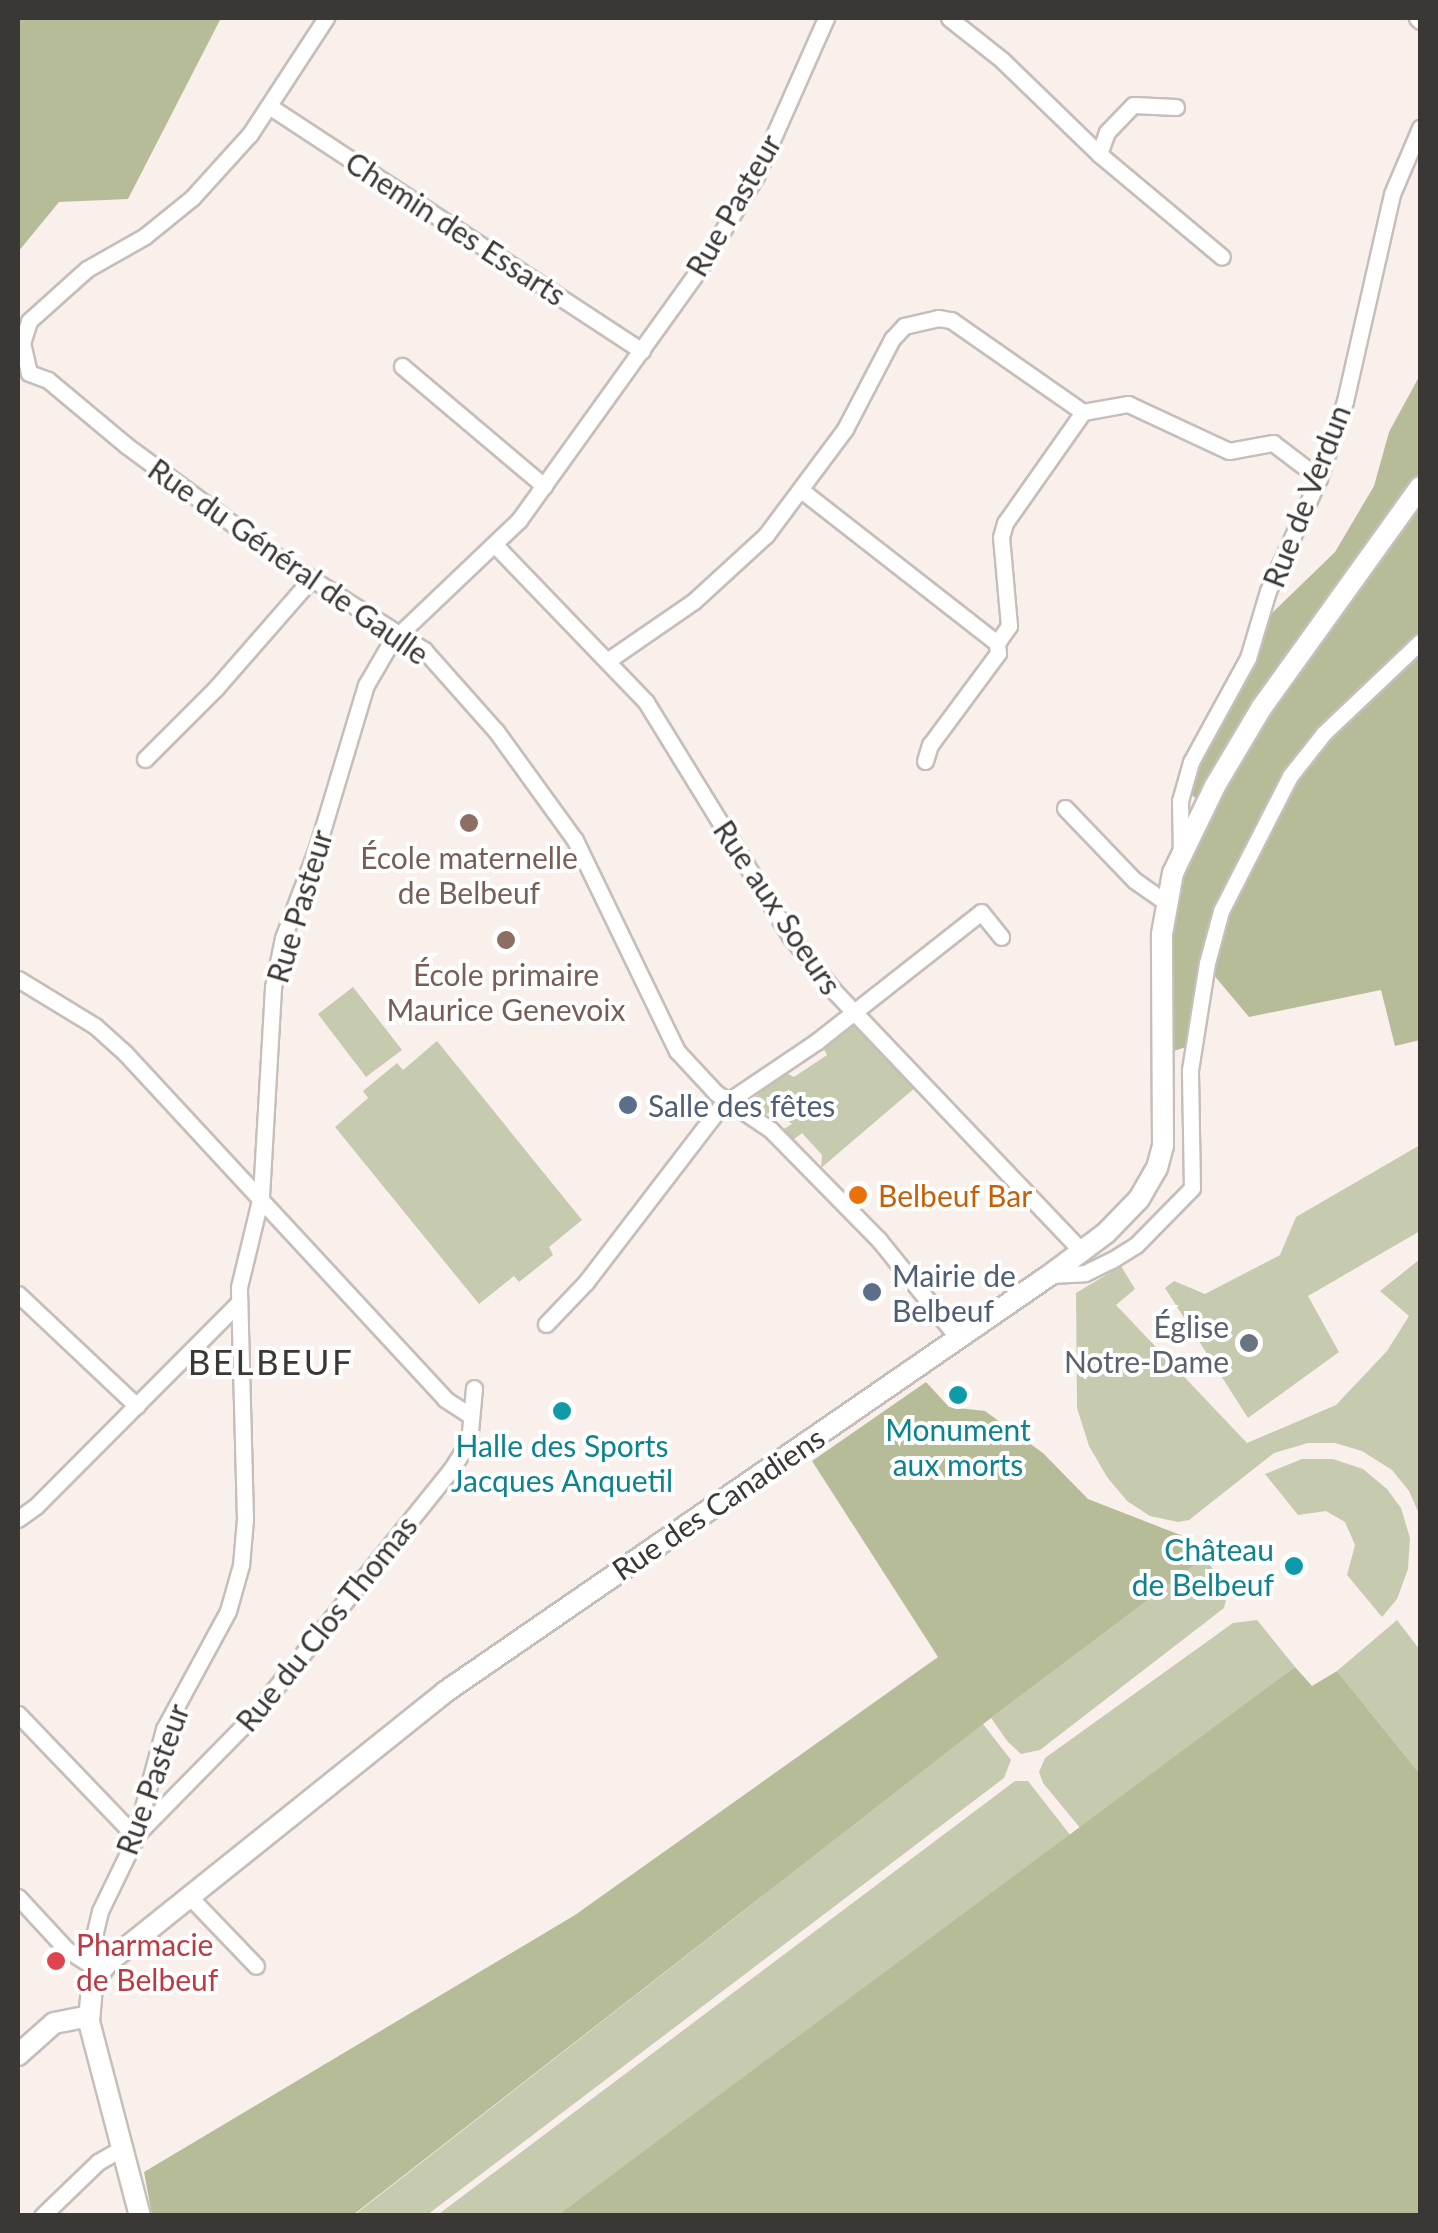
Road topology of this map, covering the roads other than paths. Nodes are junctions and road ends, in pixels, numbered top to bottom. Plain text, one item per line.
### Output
1 (326, 18) edge
2 (826, 18) edge
3 (949, 18) edge
4 (269, 106) junction
5 (1176, 107) dead end
6 (1420, 128) edge
7 (1099, 154) junction
8 (1222, 257) dead end
9 (642, 350) junction
10 (402, 366) dead end
11 (23, 378) edge
12 (1082, 412) junction
13 (1319, 478) junction
14 (544, 486) junction
15 (1420, 486) edge
16 (801, 490) junction
17 (496, 546) junction
18 (310, 579) junction
19 (398, 636) junction
20 (1420, 642) edge
21 (997, 643) junction
22 (607, 661) junction
23 (145, 759) dead end
24 (925, 761) dead end
25 (1065, 808) dead end
26 (1181, 856) junction
27 (1164, 902) junction
28 (1001, 937) dead end
29 (18, 979) edge
30 (852, 1013) junction
31 (729, 1102) junction
32 (260, 1196) junction
33 (1082, 1251) junction
34 (1050, 1275) junction
35 (18, 1294) edge
36 (239, 1302) junction
37 (546, 1324) dead end
38 (959, 1339) junction
39 (474, 1388) dead end
40 (136, 1406) junction
41 (470, 1415) junction
42 (18, 1519) edge
43 (18, 1714) edge
44 (136, 1836) junction
45 (188, 1895) junction
46 (18, 1898) edge
47 (256, 1966) dead end
48 (94, 1967) junction
49 (89, 2016) junction
50 (18, 2054) edge
51 (122, 2148) junction
52 (42, 2216) edge
53 (140, 2216) edge

1 - 4 street
2 - 9 street, Rue Pasteur
3 - 7 street
4 - 9 street, Chemin des Essarts
4 - 11 street
5 - 7 street
6 - 13 street, Rue de Verdun
7 - 8 street
9 - 14 street, Rue Pasteur
10 - 14 street
11 - 18 street, Rue du Général de Gaulle
12 - 13 street
12 - 16 street
12 - 21 street
13 - 26 street, Rue de Verdun
14 - 17 street, Rue Pasteur
15 - 26 main road
16 - 21 street
16 - 22 street
17 - 19 street, Rue Pasteur
17 - 22 street, Rue aux Soeurs
18 - 19 street, Rue du Général de Gaulle
18 - 23 street
19 - 31 street, Rue du Général de Gaulle
19 - 32 street, Rue Pasteur
20 - 34 street
21 - 24 street
22 - 30 street, Rue aux Soeurs
25 - 27 street
26 - 27 main road
27 - 33 main road, Rue des Canadiens
28 - 30 street
29 - 32 street
30 - 31 street
30 - 33 street, Rue aux Soeurs
31 - 37 street
31 - 38 street, Rue du Général de Gaulle
32 - 36 street, Rue Pasteur
32 - 41 street
33 - 34 main road, Rue des Canadiens
34 - 38 main road, Rue des Canadiens
35 - 40 street
36 - 40 street
36 - 44 street, Rue Pasteur
38 - 45 main road, Rue des Canadiens
39 - 41 street, Rue du Clos Thomas
40 - 42 street
41 - 44 street, Rue du Clos Thomas
43 - 44 street
44 - 48 street, Rue Pasteur
45 - 47 street
45 - 48 main road, Rue des Canadiens
46 - 48 street
48 - 49 main road
49 - 50 main road
49 - 51 main road
51 - 52 street
51 - 53 main road

